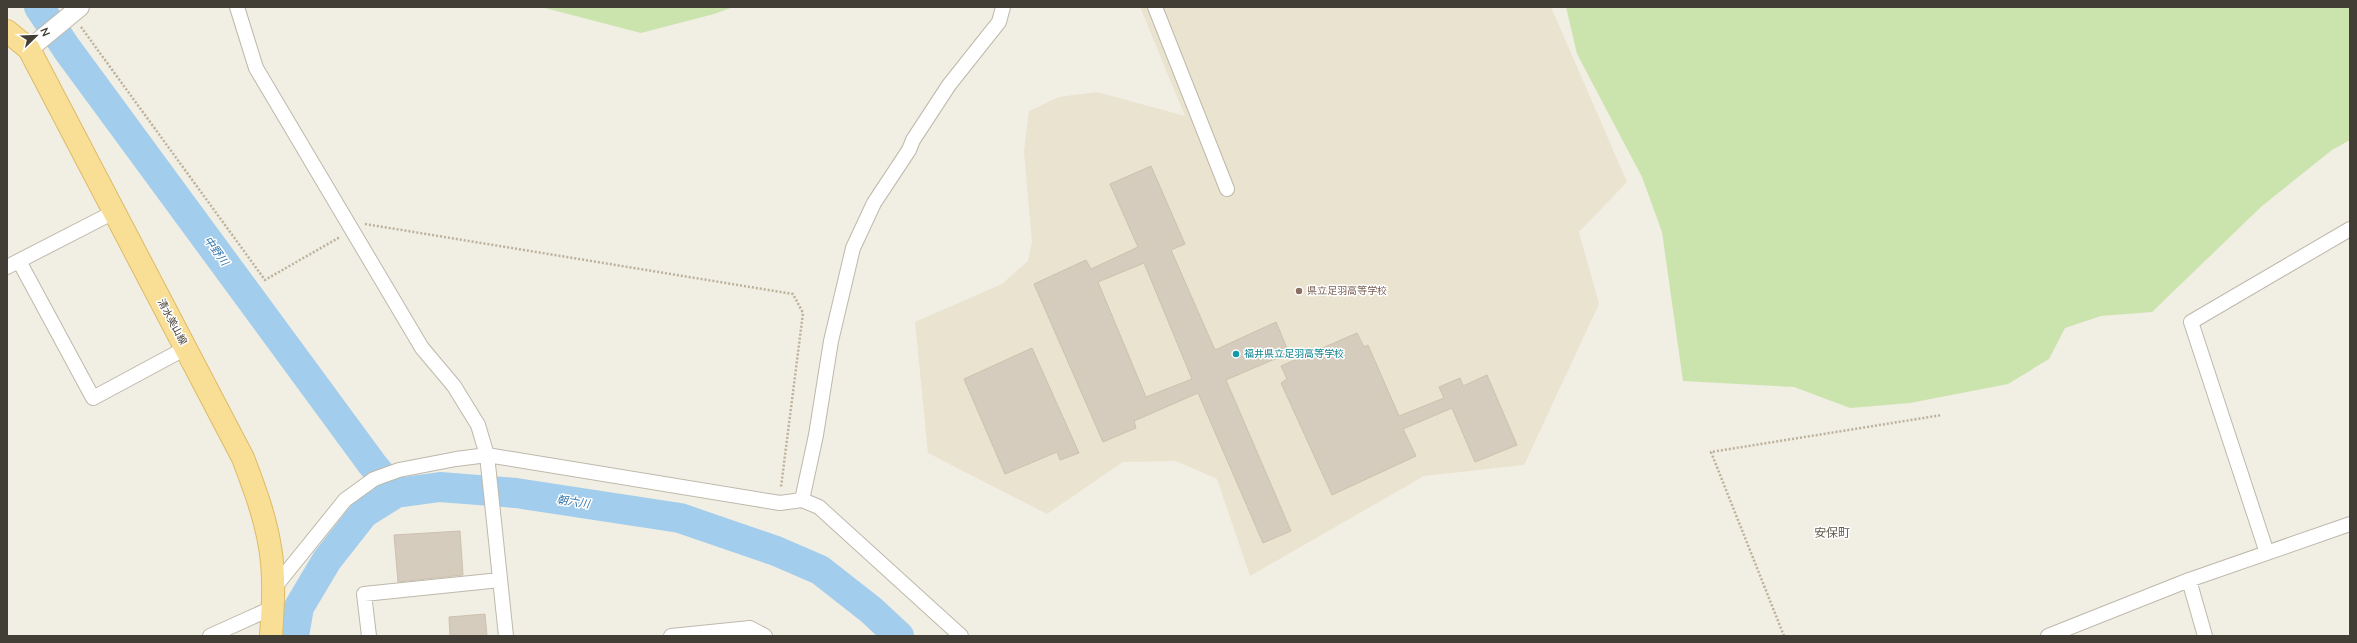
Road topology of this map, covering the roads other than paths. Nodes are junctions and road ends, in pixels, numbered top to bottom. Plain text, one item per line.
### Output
1 (237, 7) edge
2 (1003, 7) edge
3 (1155, 7) edge
4 (73, 13) edge
5 (7, 31) edge
6 (29, 49) junction
7 (1227, 189) dead end
8 (114, 212) junction
9 (2350, 229) edge
10 (13, 264) edge
11 (186, 348) junction
12 (487, 461) junction
13 (802, 500) junction
14 (2350, 524) edge
15 (2267, 553) junction
16 (500, 580) junction
17 (2189, 580) junction
18 (273, 598) junction
19 (692, 635) edge
20 (210, 636) edge
21 (271, 636) edge
22 (368, 636) edge
23 (506, 636) edge
24 (671, 636) edge
25 (766, 636) edge
26 (961, 636) edge
27 (2048, 636) edge
28 (2205, 636) edge

1 - 12 street
2 - 13 street
3 - 7 street
4 - 6 street
5 - 6 main road, 清水美山線
6 - 8 main road, 清水美山線
8 - 10 street
8 - 11 main road, 清水美山線
9 - 15 street
10 - 11 street
11 - 18 main road, 清水美山線
12 - 13 street
12 - 16 street
12 - 18 street
13 - 26 street
14 - 15 street
15 - 17 street
16 - 22 street
16 - 23 street
17 - 27 street
17 - 28 street
18 - 20 street
18 - 21 main road, 清水美山線
19 - 24 street
19 - 25 street

